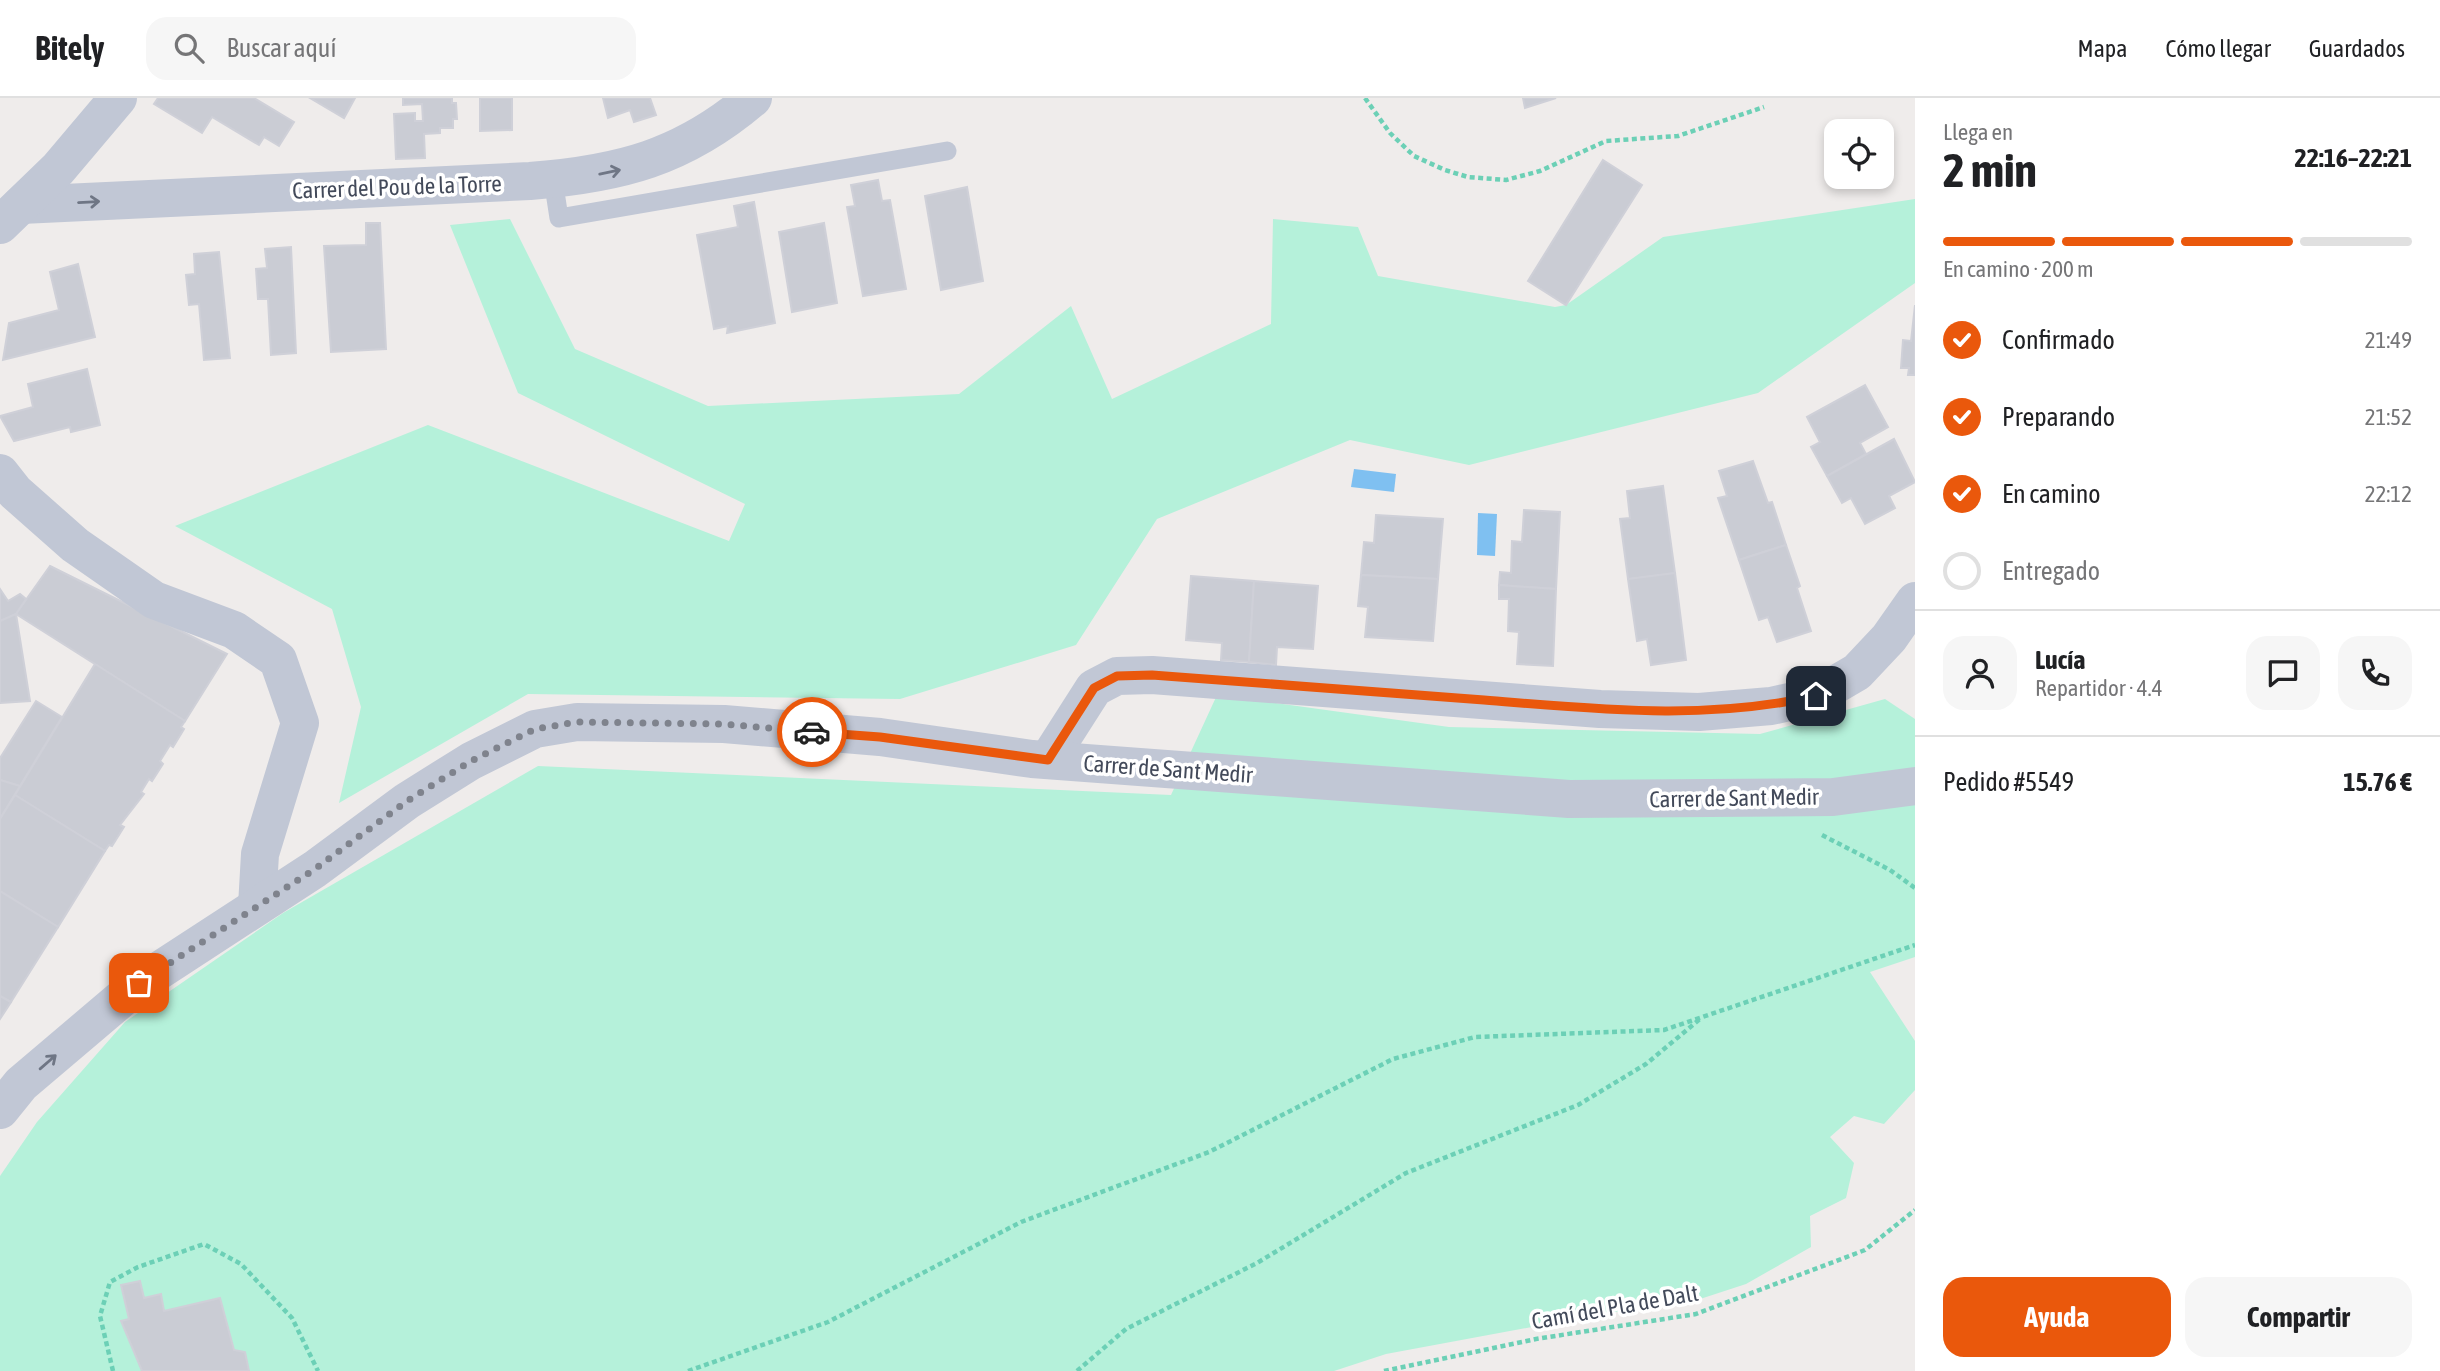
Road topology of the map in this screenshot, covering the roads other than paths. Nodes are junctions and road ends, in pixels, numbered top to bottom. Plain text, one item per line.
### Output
1 (118, 98) edge
2 (753, 98) edge
3 (947, 151) dead end
4 (553, 179) junction
5 (11, 215) edge
6 (0, 473) edge
7 (1915, 601) edge
8 (1048, 760) junction
9 (1915, 786) edge
10 (257, 906) junction
11 (0, 1110) edge

1 - 5 street
4 -> 2 street, Carrer del Pou de la Torre
3 - 4 lane
5 -> 4 street, Carrer del Pou de la Torre
6 - 10 street
7 - 8 street
8 - 9 street, Carrer de Sant Medir
8 - 10 street, Carrer de Sant Medir
11 -> 10 street, Carrer de Sant Medir

